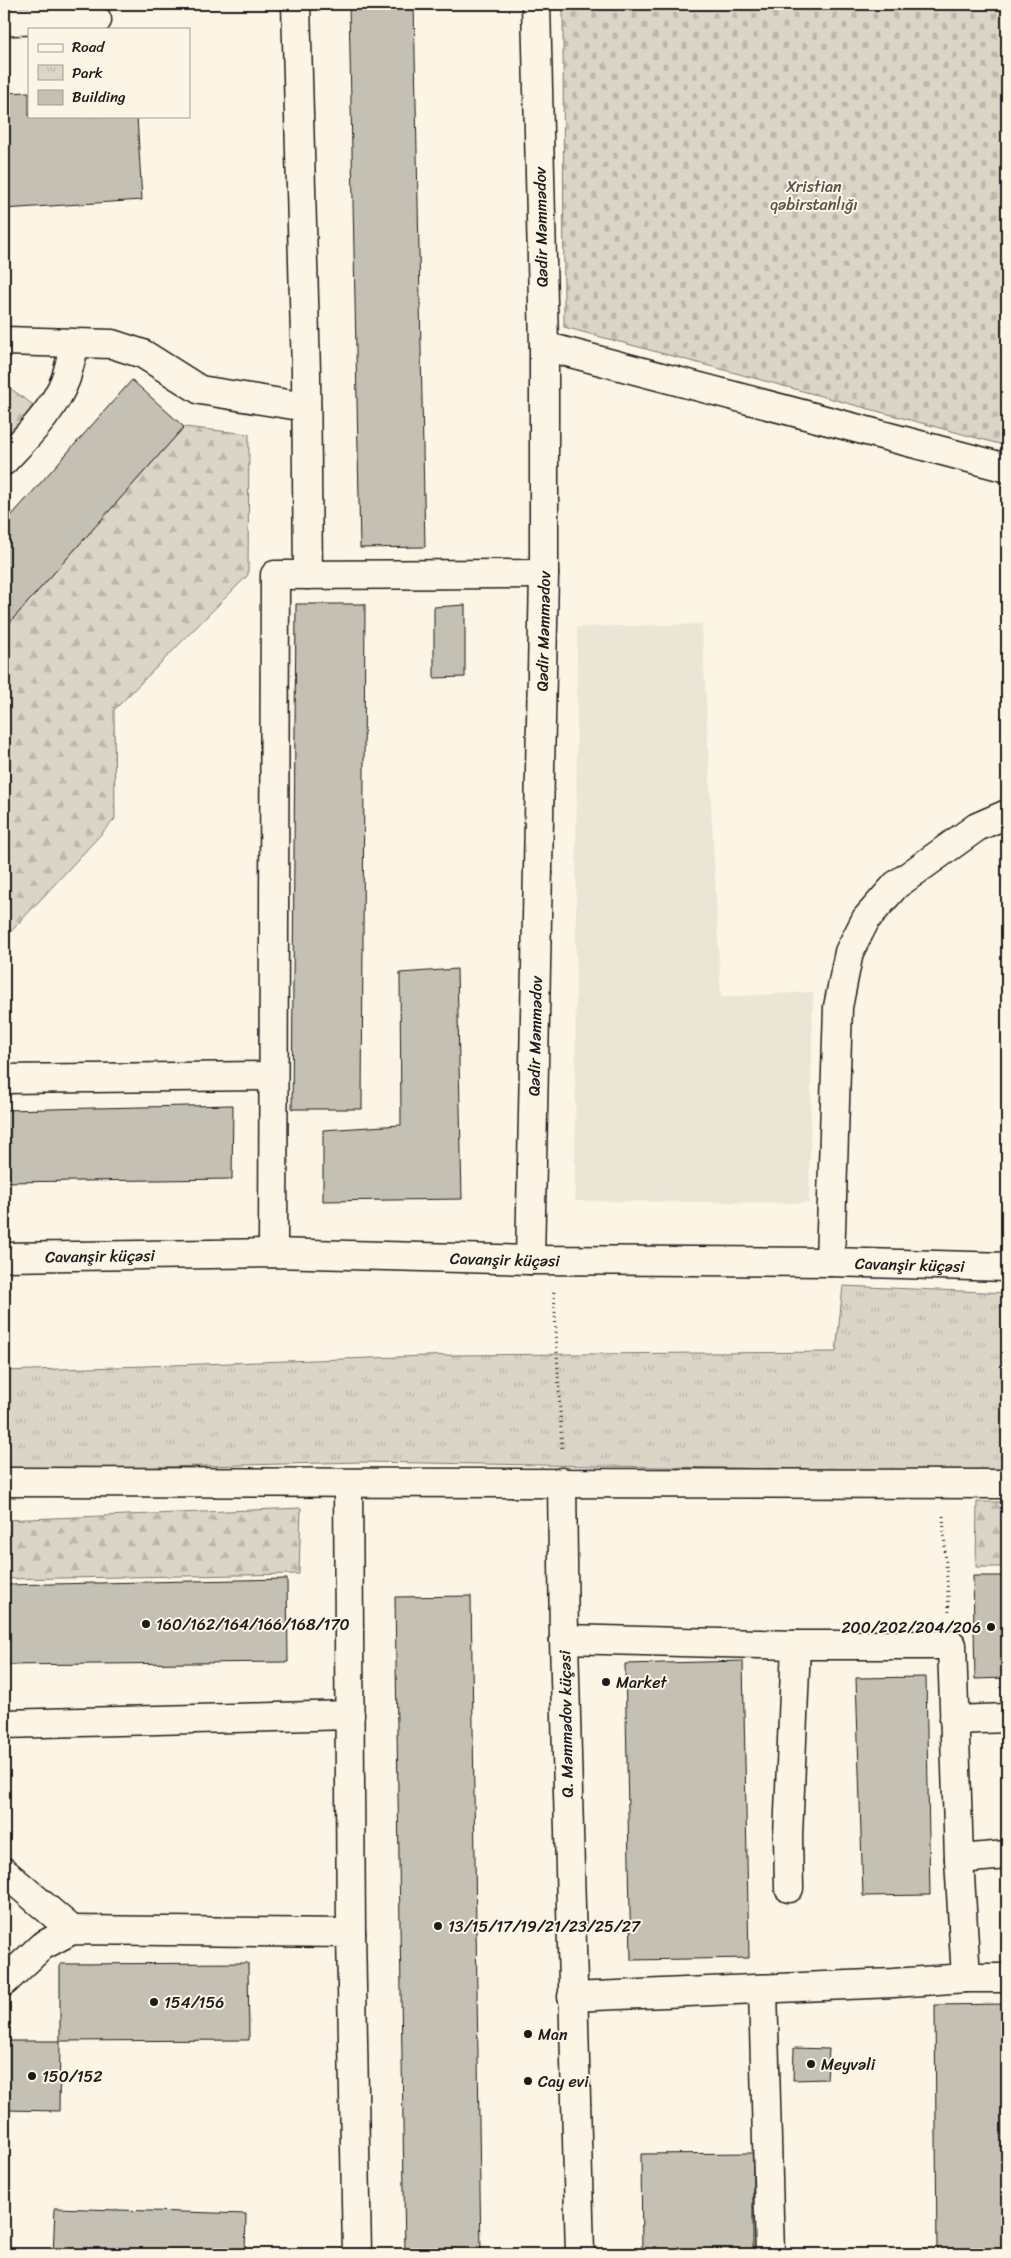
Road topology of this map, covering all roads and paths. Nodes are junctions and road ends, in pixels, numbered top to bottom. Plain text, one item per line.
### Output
1 (296, 4) edge
2 (536, 4) edge
3 (97, 20) dead end
4 (4, 21) edge
5 (4, 341) edge
6 (75, 344) junction
7 (544, 346) junction
8 (306, 407) junction
9 (4, 461) edge
10 (1007, 468) edge
11 (544, 574) junction
12 (308, 575) junction
13 (1007, 814) edge
14 (273, 1076) junction
15 (4, 1079) edge
16 (273, 1253) junction
17 (4, 1257) edge
18 (530, 1260) junction
19 (830, 1262) junction
20 (1007, 1267) edge
21 (554, 1286) dead end
22 (561, 1414) dead end
23 (4, 1482) edge
24 (562, 1482) junction
25 (940, 1483) junction
26 (348, 1484) junction
27 (1007, 1484) edge
28 (564, 1639) junction
29 (796, 1644) junction
30 (952, 1645) junction
31 (350, 1715) junction
32 (1007, 1718) edge
33 (954, 1720) junction
34 (4, 1724) edge
35 (1007, 1855) edge
36 (959, 1859) junction
37 (4, 1872) edge
38 (789, 1888) dead end
39 (72, 1930) junction
40 (351, 1933) junction
41 (966, 1978) junction
42 (1007, 1978) edge
43 (4, 1982) edge
44 (763, 1989) junction
45 (572, 1997) junction
46 (357, 2254) edge
47 (580, 2254) edge
48 (770, 2254) edge

1 - 8 street
2 - 7 street, Qədir Məmmədov
3 - 4 street
5 - 6 street
6 - 8 street
6 - 9 street
7 - 10 street
7 - 11 street, Qədir Məmmədov
8 - 12 street
11 - 12 street
11 - 18 street, Qədir Məmmədov
12 - 14 street
13 - 19 street
14 - 15 street
14 - 16 street
16 - 17 street, Cavanşir küçəsi
16 - 18 street, Cavanşir küçəsi
18 - 19 street, Cavanşir küçəsi
19 - 20 street, Cavanşir küçəsi
21 - 22 path
23 - 26 street
24 - 25 street
24 - 26 street
24 - 28 street
25 - 27 street
25 - 30 path
26 - 31 street
28 - 29 street, Q. Məmmədov küçəsi
28 - 45 street, Q. Məmmədov küçəsi
29 - 30 street, Q. Məmmədov küçəsi
29 - 38 street
30 - 33 street
31 - 34 street
31 - 40 street
32 - 33 street
33 - 36 street
35 - 36 street
36 - 41 street
37 - 39 street
39 - 40 street
39 - 43 street
40 - 46 street
41 - 42 street
41 - 44 street
44 - 45 street
44 - 48 street
45 - 47 street, Q. Məmmədov küçəsi

